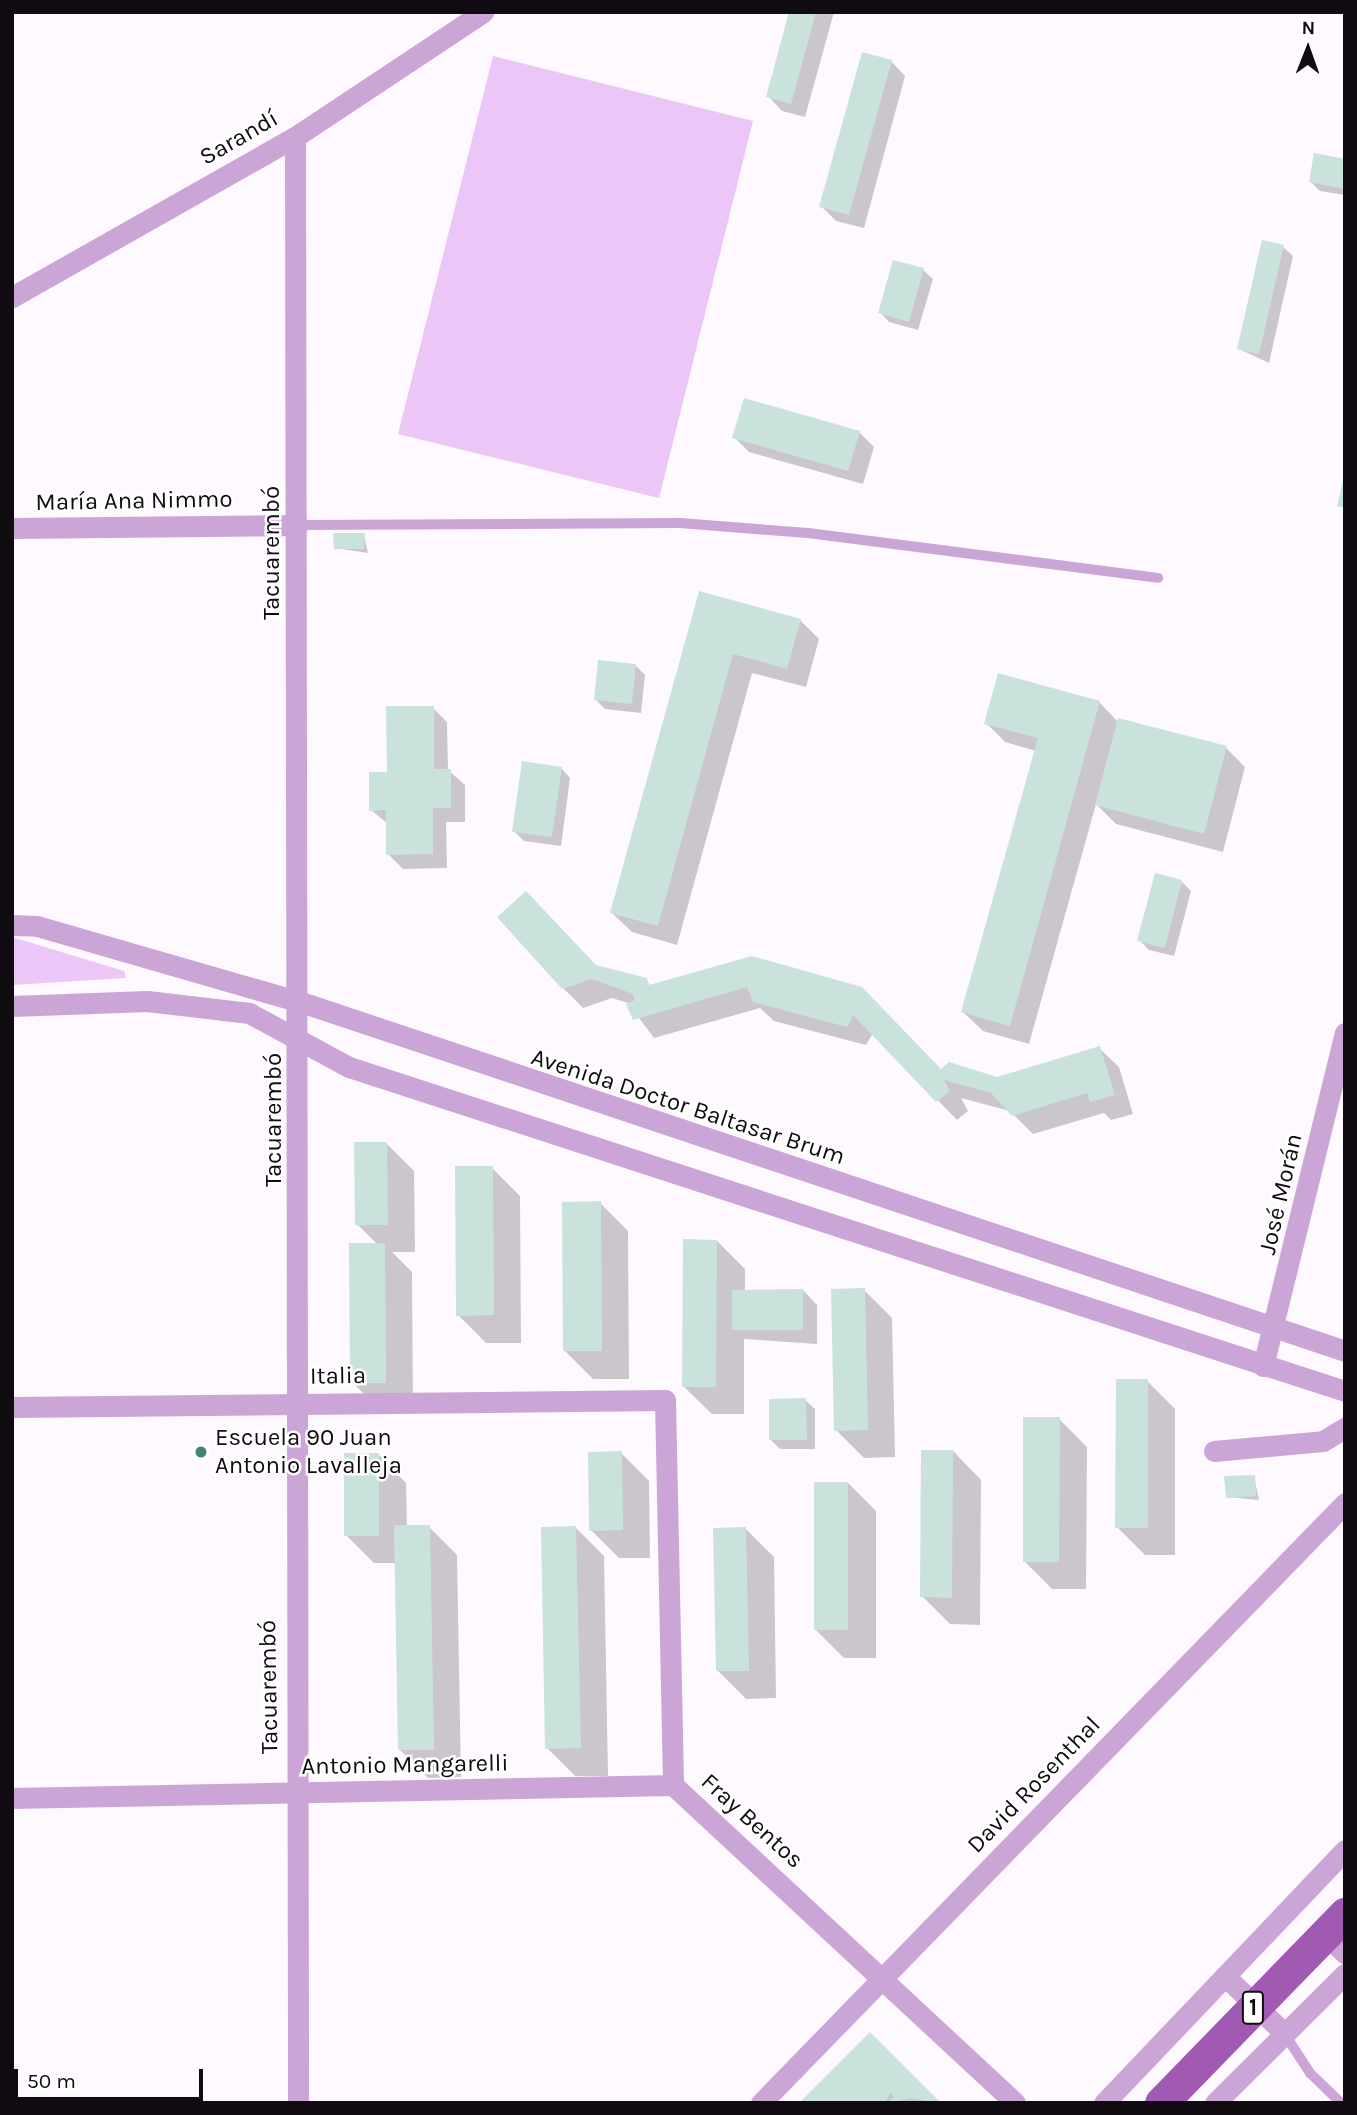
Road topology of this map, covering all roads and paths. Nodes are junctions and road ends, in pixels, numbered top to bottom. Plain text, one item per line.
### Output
1 (483, 12) edge
2 (295, 137) junction
3 (12, 297) edge
4 (298, 525) junction
5 (12, 528) edge
6 (1158, 578) dead end
7 (12, 925) edge
8 (300, 1002) junction
9 (12, 1006) edge
10 (1345, 1033) edge
11 (299, 1041) junction
12 (1275, 1329) junction
13 (1345, 1351) edge
14 (1263, 1366) junction
15 (1345, 1391) edge
16 (665, 1400) joint
17 (298, 1402) junction
18 (12, 1407) edge
19 (1345, 1428) edge
20 (1214, 1451) dead end
21 (1345, 1503) edge
22 (673, 1785) junction
23 (297, 1794) junction
24 (12, 1798) edge
25 (1345, 1850) edge
26 (1338, 1934) edge
27 (1345, 1974) edge
28 (885, 1975) junction
29 (1225, 1976) junction
30 (1256, 2006) junction
31 (1284, 2032) junction
32 (298, 2103) edge
33 (761, 2103) edge
34 (1016, 2103) edge
35 (1104, 2103) edge
36 (1161, 2103) edge
37 (1215, 2103) edge
38 (1341, 2103) edge

1 - 2 street, Sarandí
2 - 3 street, Sarandí
2 - 4 street, Tacuarembó
4 - 5 street, María Ana Nimmo
4 - 6 lane
4 - 8 street, Tacuarembó
7 - 8 street, Avenida Doctor Baltasar Brum
8 - 11 street, Tacuarembó
8 - 12 street, Avenida Doctor Baltasar Brum
9 - 11 street
10 - 12 street, José Morán
11 - 14 street
11 - 17 street, Tacuarembó
12 - 13 street, Avenida Doctor Baltasar Brum
12 - 14 street, José Morán
14 - 15 street
16 - 17 street, Italia
16 - 22 street, Fray Bentos
17 - 18 street, Italia
17 - 23 street, Tacuarembó
19 - 20 street
21 - 28 street, David Rosenthal
22 - 23 street, Antonio Mangarelli
22 - 28 street, Fray Bentos
23 - 24 street, Antonio Mangarelli
23 - 32 street, Tacuarembó
25 - 29 street
26 - 30 main road, 1
27 - 31 street
28 - 33 street, David Rosenthal
28 - 34 street, Fray Bentos
29 - 30 street
29 - 35 street
30 - 31 street
30 - 36 main road, 1
31 - 37 street
31 - 38 lane

